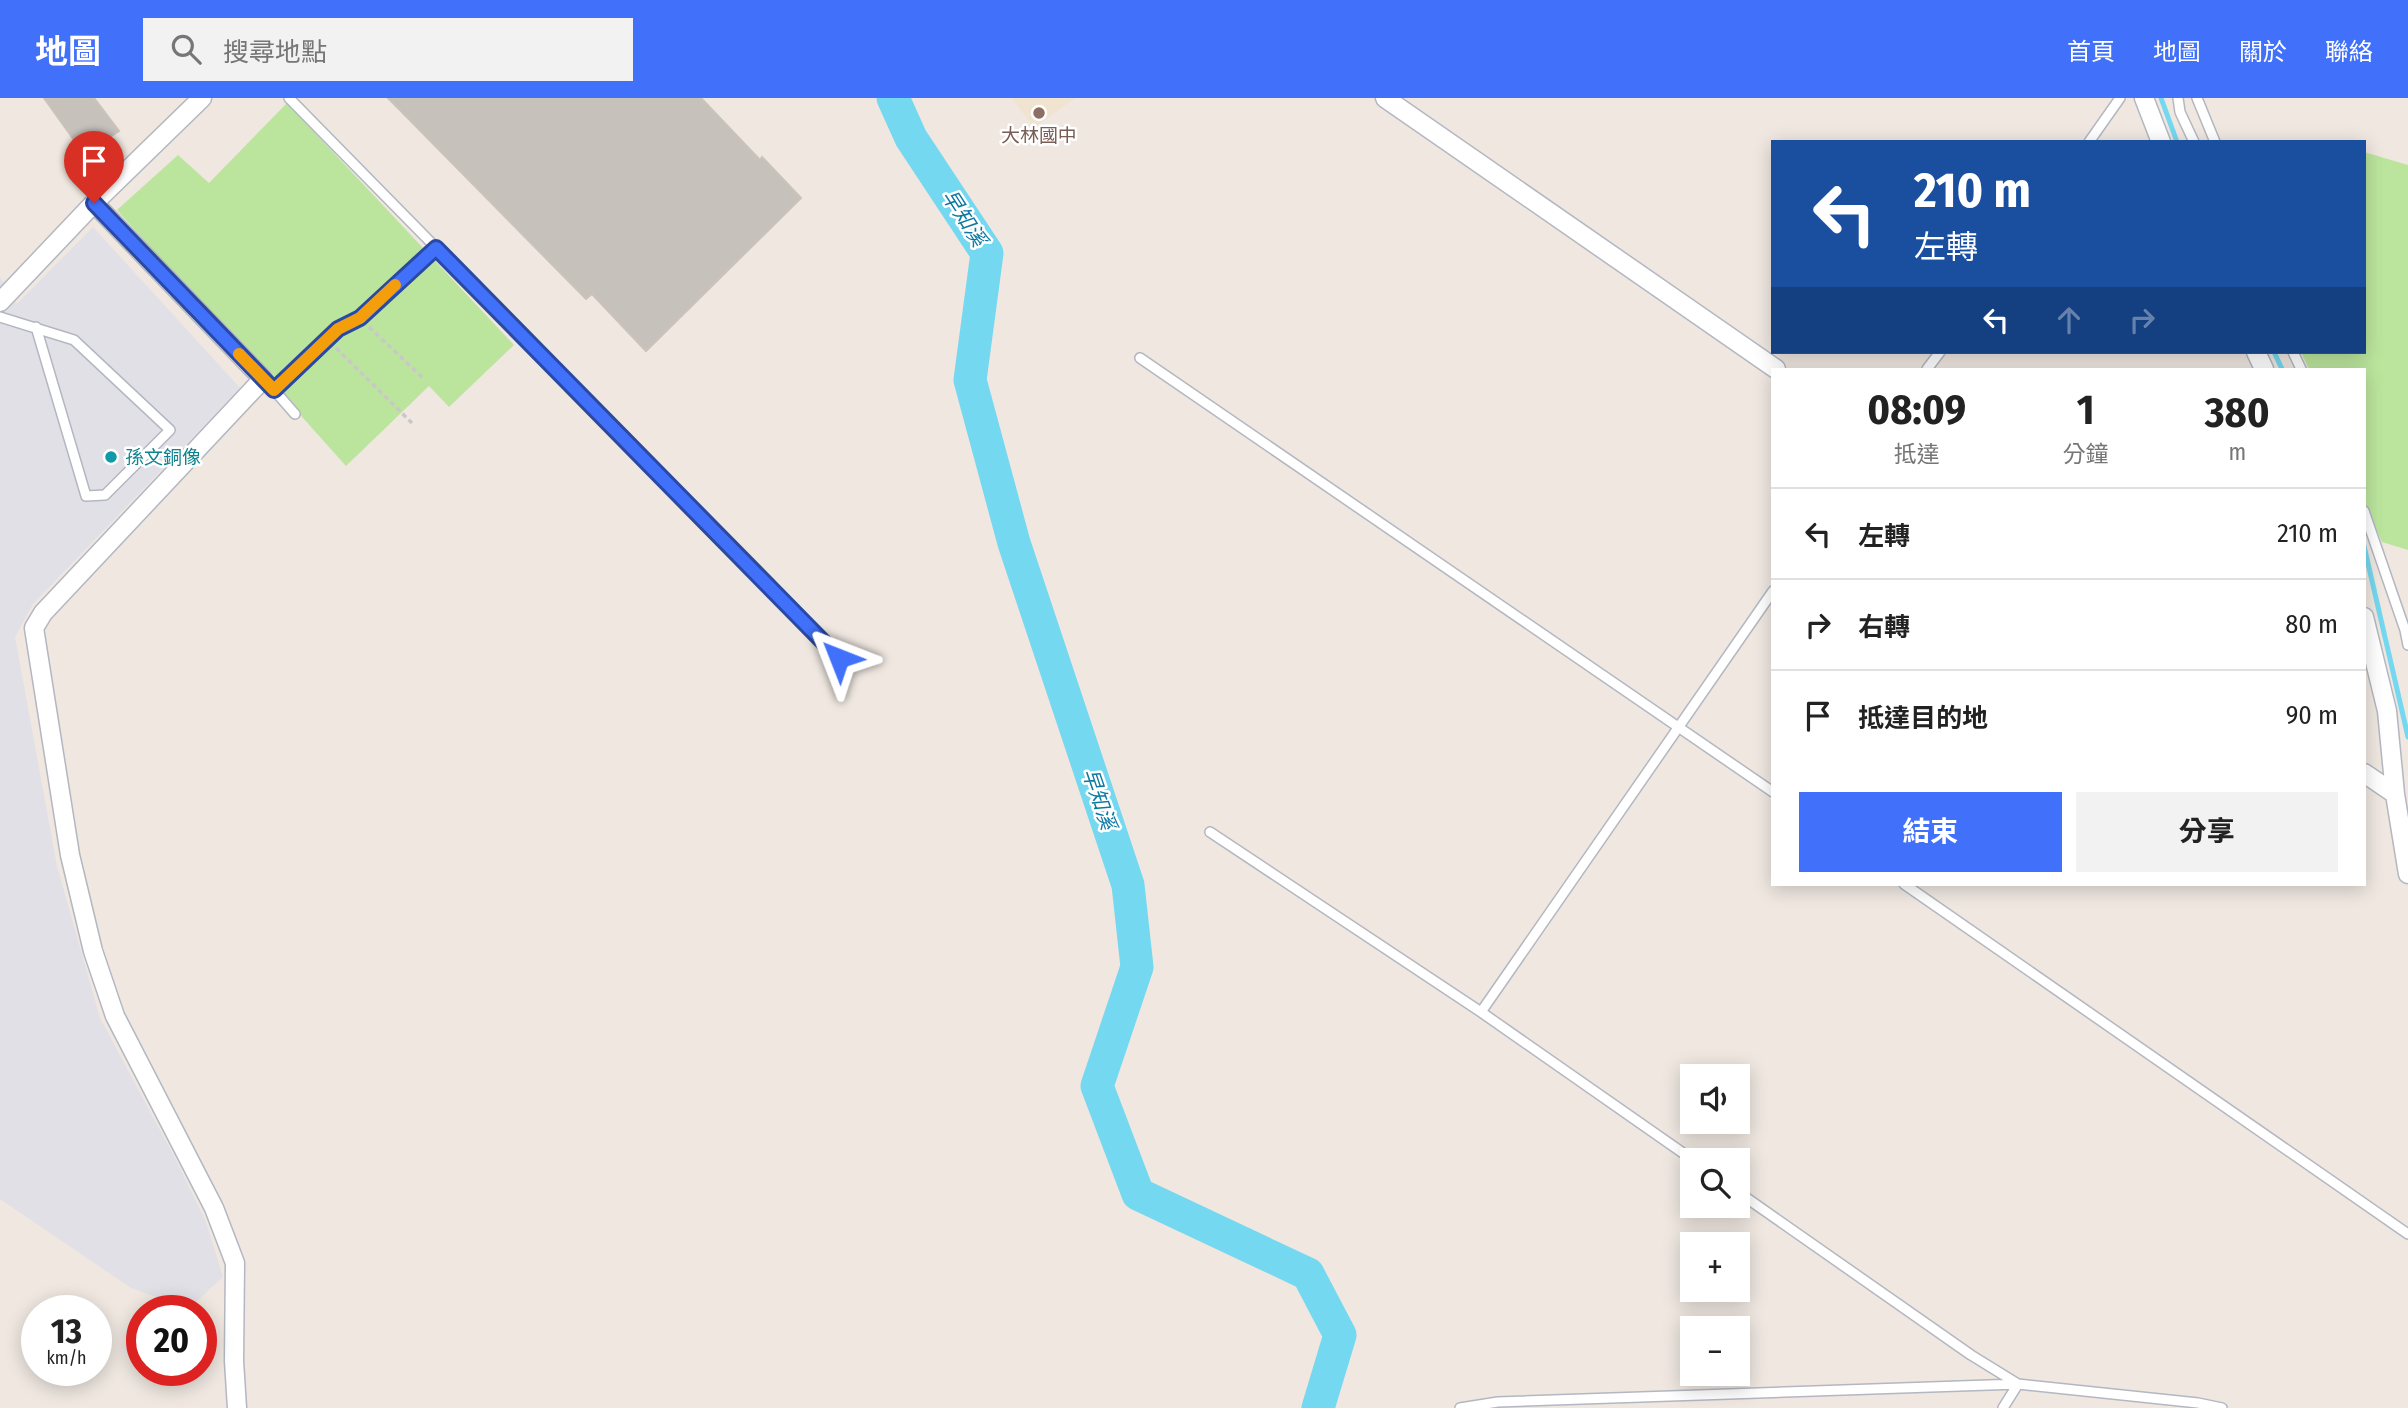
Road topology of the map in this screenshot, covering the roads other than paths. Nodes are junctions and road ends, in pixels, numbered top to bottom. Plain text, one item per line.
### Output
1 (202, 98) edge
2 (289, 98) edge
3 (1385, 98) edge
4 (2120, 98) edge
5 (2144, 98) edge
6 (2178, 98) edge
7 (2197, 98) edge
8 (2090, 140) edge
9 (2160, 140) edge
10 (2193, 140) edge
11 (2214, 140) edge
12 (94, 203) junction
13 (436, 248) junction
14 (0, 302) edge
15 (0, 317) edge
16 (36, 327) junction
17 (1938, 354) edge
18 (1140, 358) dead end
19 (1775, 368) edge
20 (1928, 368) edge
21 (269, 384) junction
22 (295, 414) dead end
23 (2366, 517) edge
24 (1771, 594) edge
25 (2366, 625) edge
26 (2408, 645) edge
27 (839, 658) dead end
28 (1679, 727) junction
29 (2366, 774) edge
30 (1771, 791) edge
31 (2400, 793) junction
32 (1210, 832) dead end
33 (2408, 874) edge
34 (1907, 886) edge
35 (1481, 1012) junction
36 (1680, 1151) edge
37 (1750, 1200) edge
38 (2408, 1234) edge
39 (2018, 1384) junction
40 (237, 1408) edge
41 (1460, 1408) edge
42 (2003, 1408) edge
43 (2222, 1408) edge

1 - 12 street
2 - 13 lane
3 - 19 street
4 - 8 lane
5 - 9 street
6 - 10 lane
7 - 11 lane
12 - 14 street
12 - 21 street
13 - 21 lane
13 - 27 lane
15 - 16 lane
16 - 16 lane
17 - 20 lane
18 - 28 lane
21 - 22 lane
21 - 40 street
23 - 26 lane
24 - 28 lane
25 - 31 street
28 - 30 lane
28 - 35 lane
29 - 31 street
31 - 33 street
32 - 35 lane
34 - 38 lane
35 - 36 lane
37 - 39 lane
39 - 41 lane
39 - 42 lane
39 - 43 lane

